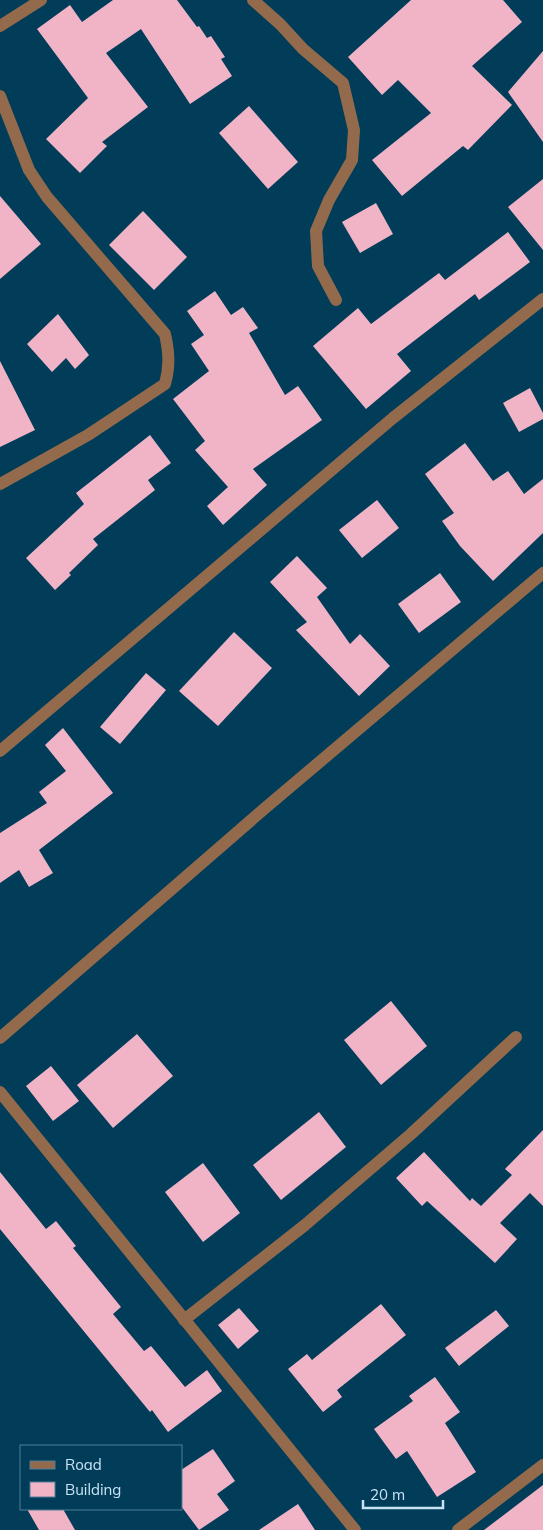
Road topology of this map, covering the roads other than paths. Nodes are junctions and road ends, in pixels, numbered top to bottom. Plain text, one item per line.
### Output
1 (41, 0) edge
2 (253, 0) edge
3 (0, 26) edge
4 (0, 96) edge
5 (543, 299) edge
6 (336, 300) dead end
7 (0, 484) edge
8 (543, 573) edge
9 (0, 750) edge
10 (516, 1037) dead end
11 (0, 1038) edge
12 (0, 1092) edge
13 (184, 1320) junction
14 (543, 1465) edge
15 (354, 1530) edge
16 (458, 1530) edge

1 - 3 street
2 - 6 street
4 - 7 street
5 - 9 street
8 - 11 street
10 - 13 street
12 - 13 street
13 - 15 street
14 - 16 street

